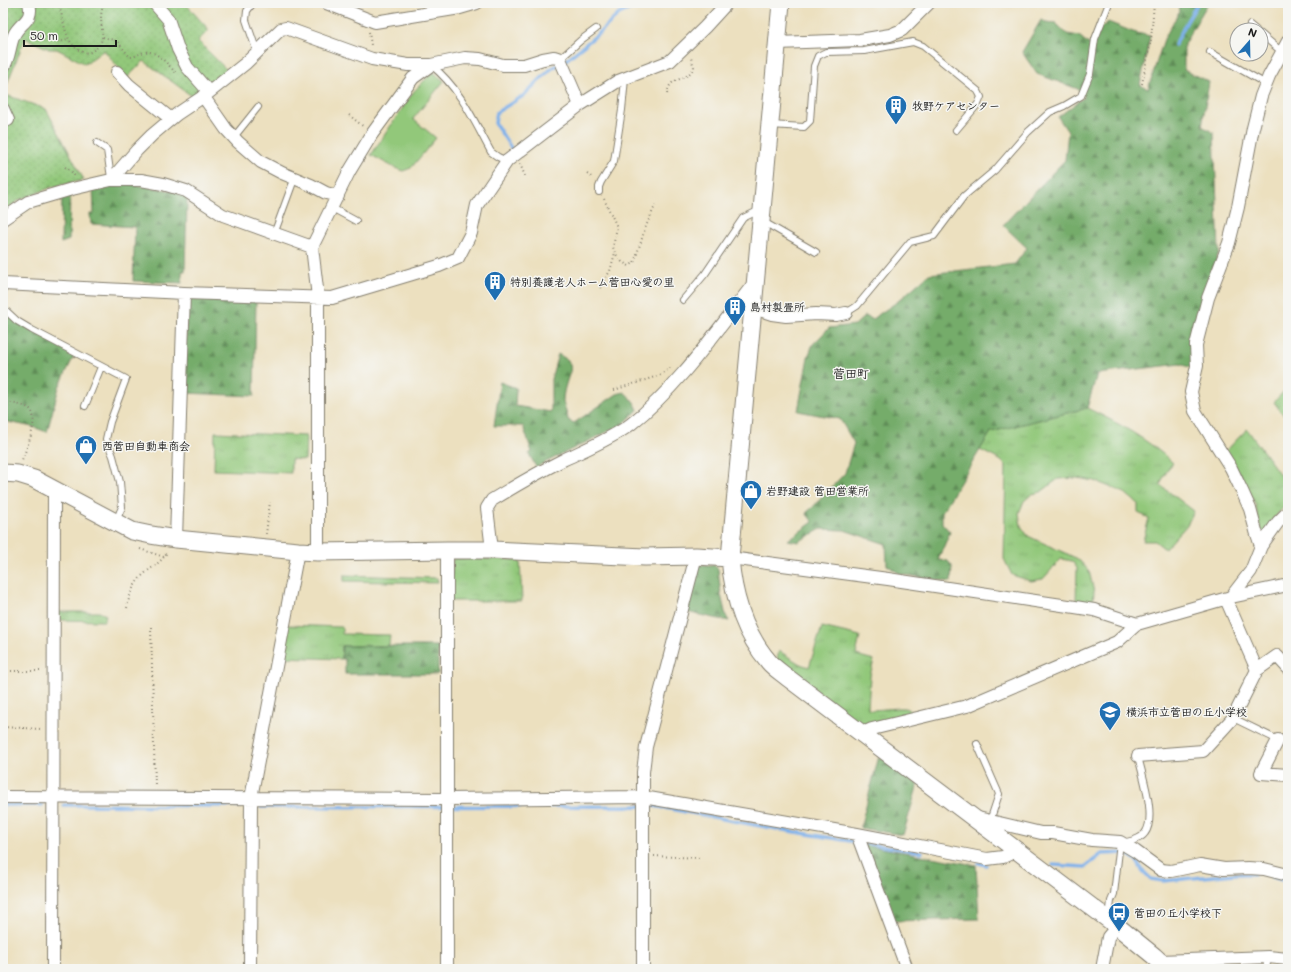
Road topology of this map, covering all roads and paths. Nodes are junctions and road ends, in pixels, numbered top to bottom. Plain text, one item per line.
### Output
1 (29, 3) edge
2 (58, 3) edge
3 (105, 3) edge
4 (154, 3) edge
5 (253, 3) edge
6 (326, 3) edge
7 (477, 3) edge
8 (727, 3) edge
9 (781, 3) edge
10 (929, 3) edge
11 (1109, 3) edge
12 (1154, 3) edge
13 (24, 23) junction
14 (596, 29) dead end
15 (368, 30) dead end
16 (103, 37) junction
17 (69, 38) junction
18 (1269, 38) edge
19 (777, 43) junction
20 (684, 48) junction
21 (1286, 48) edge
22 (257, 52) junction
23 (372, 52) dead end
24 (1210, 52) dead end
25 (560, 59) junction
26 (431, 65) junction
27 (3, 68) edge
28 (117, 72) dead end
29 (196, 78) junction
30 (625, 78) junction
31 (1142, 84) dead end
32 (1266, 84) junction
33 (206, 94) junction
34 (667, 94) dead end
35 (580, 106) junction
36 (258, 107) dead end
37 (349, 115) dead end
38 (171, 119) junction
39 (770, 125) junction
40 (956, 130) dead end
41 (372, 134) junction
42 (234, 137) junction
43 (98, 143) dead end
44 (507, 161) junction
45 (65, 167) dead end
46 (74, 180) dead end
47 (111, 180) junction
48 (292, 185) dead end
49 (599, 192) joint
50 (338, 196) junction
51 (656, 204) dead end
52 (332, 208) junction
53 (761, 214) junction
54 (3, 219) edge
55 (356, 221) dead end
56 (274, 234) junction
57 (312, 247) junction
58 (816, 252) dead end
59 (614, 253) junction
60 (755, 282) junction
61 (3, 284) edge
62 (600, 288) dead end
63 (184, 293) junction
64 (318, 297) junction
65 (684, 300) dead end
66 (753, 308) junction
67 (4, 310) edge
68 (846, 313) joint
69 (101, 367) junction
70 (688, 367) junction
71 (614, 390) dead end
72 (3, 401) edge
73 (85, 406) dead end
74 (10, 474) edge
75 (54, 491) junction
76 (270, 502) dead end
77 (1288, 512) edge
78 (115, 523) junction
79 (176, 538) junction
80 (1262, 546) junction
81 (136, 547) dead end
82 (264, 547) junction
83 (447, 550) junction
84 (492, 550) junction
85 (298, 551) junction
86 (318, 552) junction
87 (696, 556) junction
88 (164, 557) junction
89 (730, 558) junction
90 (1288, 586) edge
91 (1228, 598) junction
92 (127, 608) dead end
93 (1137, 624) junction
94 (151, 627) dead end
95 (1288, 668) edge
96 (1257, 670) junction
97 (3, 671) edge
98 (54, 672) junction
99 (1233, 718) junction
100 (3, 727) edge
101 (54, 730) junction
102 (863, 733) junction
103 (1278, 740) joint
104 (977, 744) dead end
105 (1138, 756) joint
106 (1288, 775) edge
107 (3, 797) edge
108 (643, 797) junction
109 (54, 798) junction
110 (155, 798) junction
111 (251, 798) junction
112 (446, 799) junction
113 (973, 817) junction
114 (990, 821) junction
115 (857, 834) junction
116 (1121, 843) junction
117 (1018, 850) junction
118 (642, 855) junction
119 (701, 858) dead end
120 (1288, 876) edge
121 (1113, 923) junction
122 (1288, 959) edge
123 (1267, 963) edge
124 (102, 965) dead end
125 (1164, 965) edge
126 (53, 969) edge
127 (103, 969) edge
128 (250, 969) edge
129 (446, 969) edge
130 (643, 969) edge
131 (907, 969) edge
132 (1102, 969) edge

1 - 13 street
2 - 17 path
3 - 16 path
4 - 29 street
5 - 22 lane
6 - 7 street
8 - 20 street
9 - 19 street
10 - 19 street
11 - 68 lane
12 - 31 path
13 - 17 path
13 - 27 street
14 - 25 lane
15 - 23 path
16 - 17 path
16 - 29 path
18 - 21 lane
19 - 39 street
20 - 30 street
20 - 34 path
21 - 32 street
22 - 26 street
22 - 33 street
24 - 32 lane
25 - 26 street
25 - 35 street
26 - 41 street
26 - 44 lane
28 - 38 street
29 - 33 street
30 - 35 street
30 - 49 lane
32 - 80 street
33 - 38 street
33 - 42 street
35 - 44 street
36 - 42 lane
37 - 41 path
38 - 47 street
39 - 40 lane
39 - 53 street
41 - 50 street
42 - 50 street
43 - 47 lane
44 - 64 street
45 - 46 path
47 - 54 street
47 - 56 street
48 - 56 lane
49 - 59 path
50 - 52 street
51 - 59 path
52 - 55 lane
52 - 57 street
53 - 58 lane
53 - 60 street
53 - 65 lane
56 - 57 street
57 - 64 street
59 - 62 path
60 - 66 street
60 - 70 street
61 - 63 street
63 - 64 street
63 - 79 street
64 - 86 street
66 - 68 street
66 - 89 street
67 - 69 lane
69 - 73 lane
69 - 78 lane
70 - 71 path
70 - 84 street
72 - 74 path
74 - 75 street
75 - 78 street
75 - 98 street
76 - 82 path
77 - 80 street
78 - 79 street
79 - 82 street
79 - 88 path
80 - 91 street
81 - 88 path
82 - 85 street
83 - 84 street
83 - 86 street
83 - 112 street
84 - 87 street
85 - 86 street
85 - 111 street
87 - 89 street
87 - 108 street
88 - 92 path
89 - 93 street
89 - 102 street
90 - 91 street
91 - 93 street
91 - 96 street
93 - 102 street
94 - 110 path
95 - 96 street
96 - 99 street
97 - 98 path
98 - 101 street
99 - 103 lane
99 - 105 street
100 - 101 path
101 - 109 street
102 - 113 street
103 - 106 street
104 - 114 lane
105 - 116 lane
107 - 109 street
108 - 112 street
108 - 115 street
108 - 118 street
109 - 110 street
109 - 126 street
110 - 111 street
111 - 112 street
111 - 128 street
112 - 129 street
113 - 114 street
113 - 117 street
114 - 116 street
115 - 117 street
115 - 131 street
116 - 120 street
116 - 121 lane
117 - 121 street
118 - 119 path
118 - 130 street
121 - 125 street
121 - 132 street
122 - 123 street
123 - 125 street
124 - 127 path

